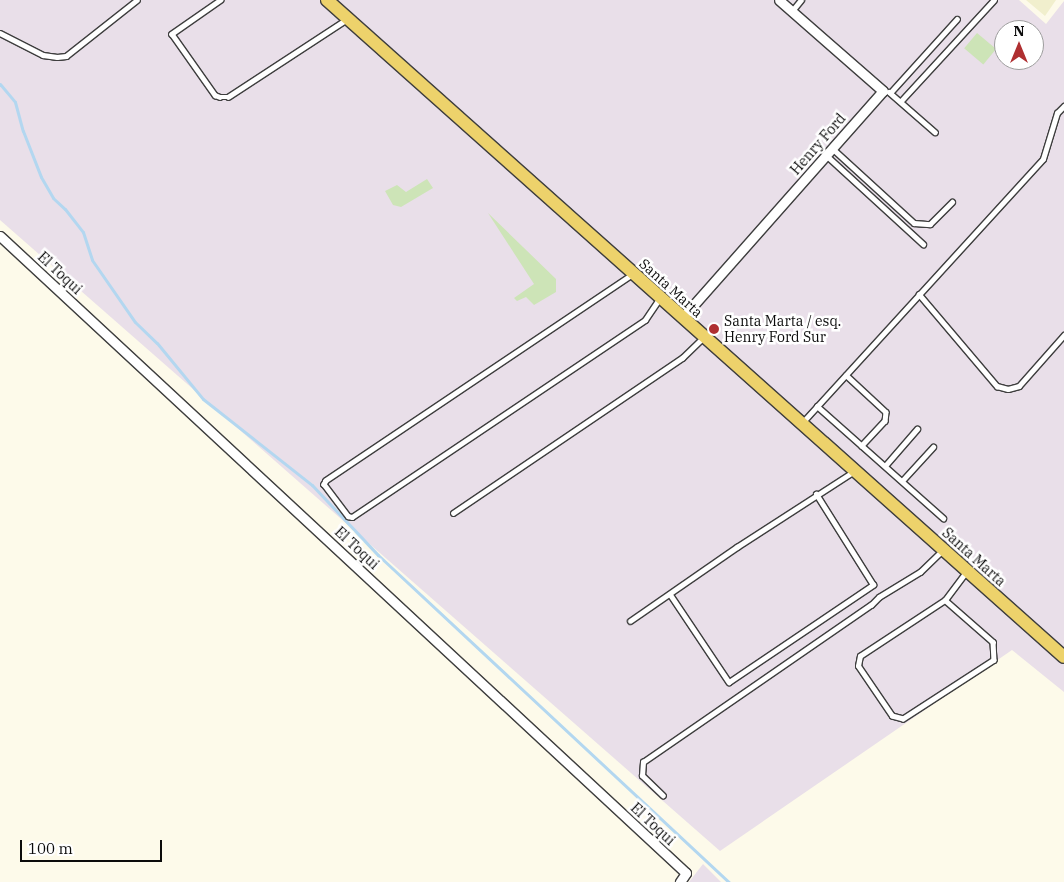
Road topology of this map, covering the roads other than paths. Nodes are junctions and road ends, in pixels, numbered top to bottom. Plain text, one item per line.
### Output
1 (137, 0) edge
2 (221, 0) edge
3 (326, 0) edge
4 (779, 0) edge
5 (801, 0) edge
6 (994, 0) edge
7 (792, 11) junction
8 (957, 18) dead end
9 (348, 19) junction
10 (0, 33) edge
11 (887, 92) junction
12 (901, 101) junction
13 (1064, 106) edge
14 (935, 132) dead end
15 (829, 152) junction
16 (952, 202) dead end
17 (0, 236) edge
18 (923, 244) dead end
19 (633, 274) junction
20 (919, 294) junction
21 (660, 298) junction
22 (682, 318) junction
23 (1064, 335) edge
24 (704, 337) junction
25 (846, 374) junction
26 (818, 406) junction
27 (801, 424) junction
28 (917, 429) dead end
29 (862, 446) junction
30 (933, 447) dead end
31 (885, 466) junction
32 (855, 471) junction
33 (902, 481) junction
34 (816, 494) junction
35 (452, 513) dead end
36 (943, 518) dead end
37 (943, 550) junction
38 (967, 571) junction
39 (670, 594) junction
40 (945, 600) junction
41 (630, 621) dead end
42 (1064, 657) edge
43 (662, 796) dead end
44 (680, 882) edge

1 - 10 lane
2 - 9 lane
3 - 9 main road, Santa Marta
4 - 7 street
5 - 7 lane
6 - 12 lane
7 - 11 street
8 - 11 lane
9 - 19 main road, Santa Marta
11 - 12 lane
11 - 15 street, Henry Ford
12 - 14 lane
13 - 20 lane
15 - 16 lane
15 - 18 lane
15 - 22 street, Henry Ford
17 - 44 street, El Toqui
19 - 21 main road, Santa Marta
19 - 21 lane
20 - 23 lane
20 - 25 lane
21 - 22 main road, Santa Marta
22 - 24 main road, Santa Marta
24 - 27 main road, Santa Marta
24 - 35 lane
25 - 26 lane
25 - 29 lane
26 - 27 lane
26 - 29 lane
27 - 32 main road, Santa Marta
28 - 31 lane
29 - 31 lane
30 - 33 lane
31 - 33 lane
32 - 34 lane
32 - 37 main road, Santa Marta
33 - 36 lane
34 - 39 lane
34 - 39 lane
37 - 38 main road, Santa Marta
37 - 43 lane
38 - 40 lane
38 - 42 main road, Santa Marta
39 - 41 lane
40 - 40 lane

